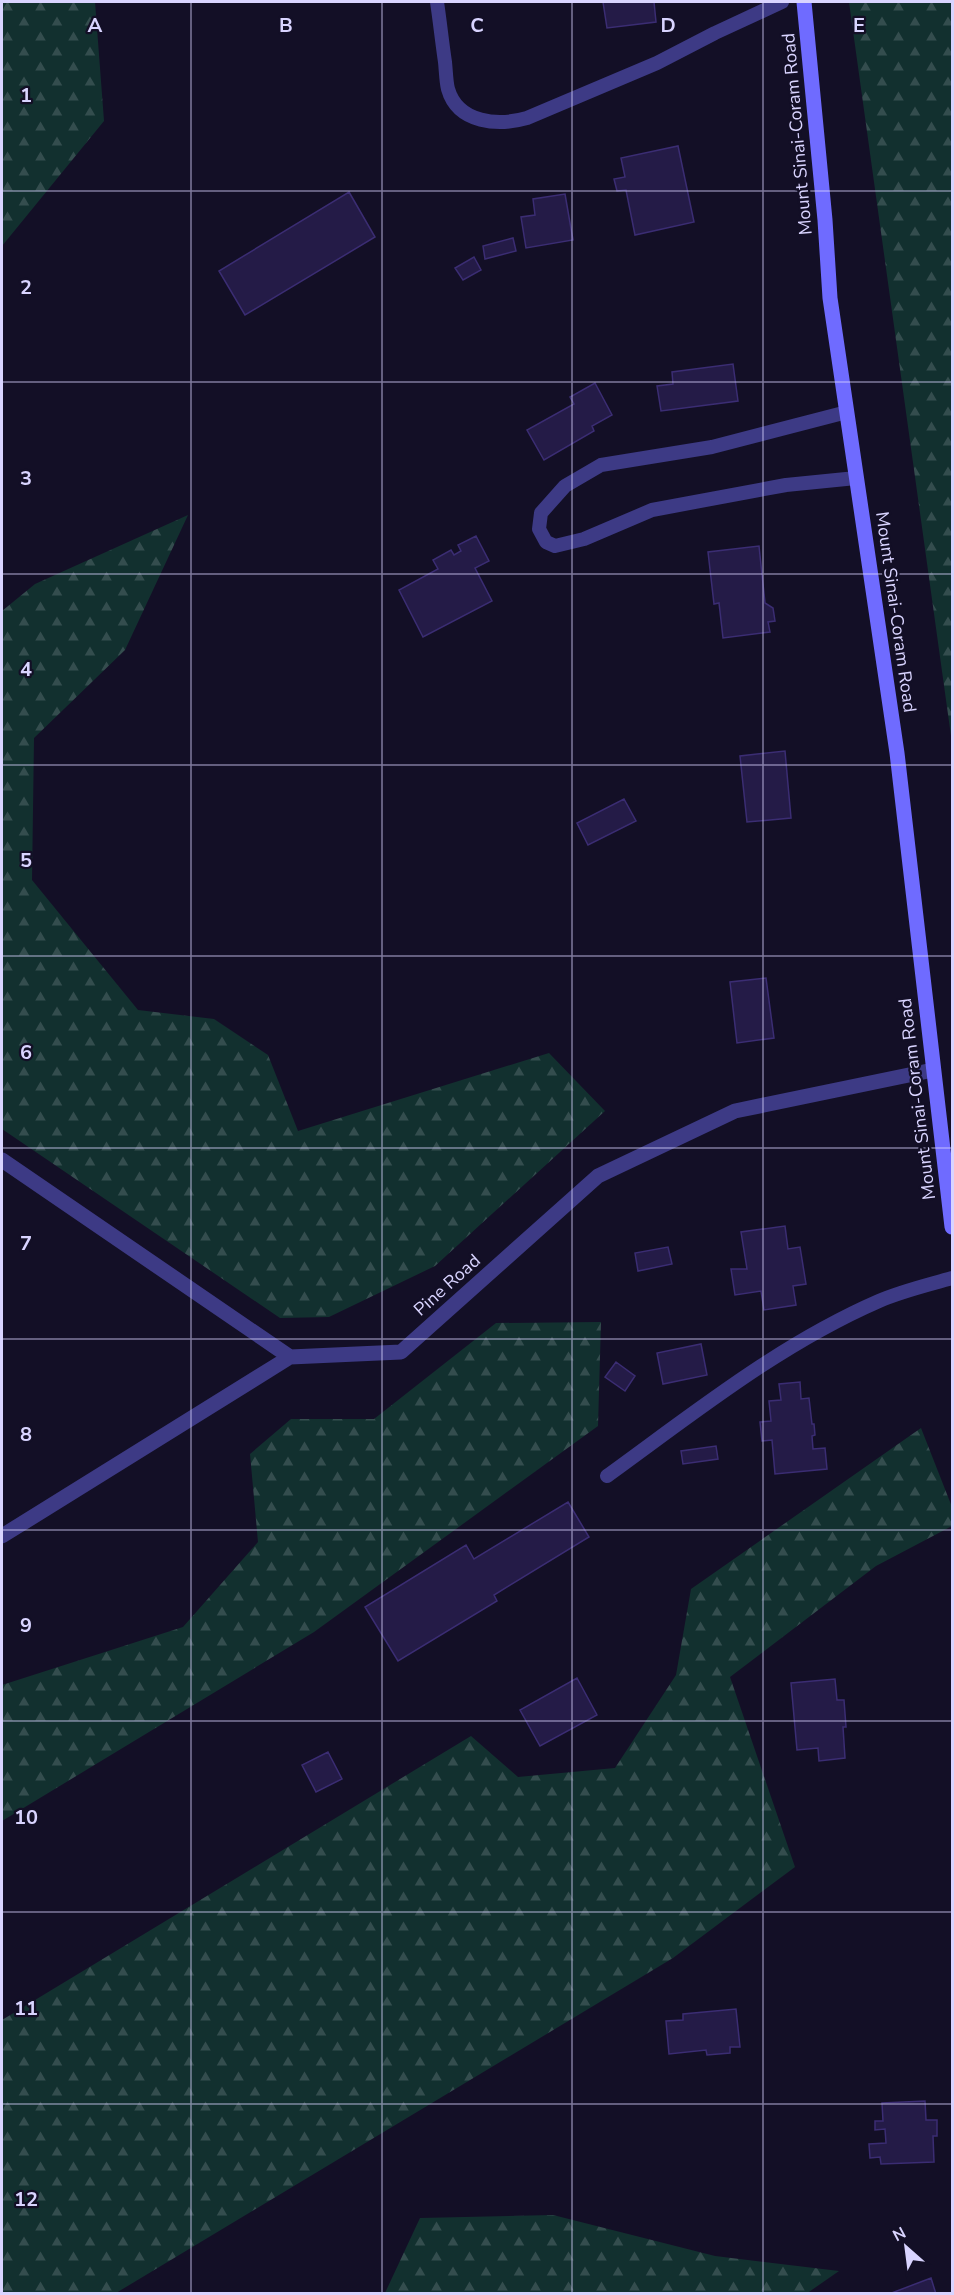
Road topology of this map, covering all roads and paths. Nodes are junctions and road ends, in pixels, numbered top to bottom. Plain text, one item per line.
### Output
1 (437, 2) edge
2 (782, 2) edge
3 (804, 2) edge
4 (847, 412) junction
5 (856, 478) junction
6 (933, 1070) junction
7 (2, 1160) edge
8 (952, 1227) edge
9 (952, 1278) edge
10 (290, 1357) junction
11 (607, 1476) dead end
12 (2, 1536) edge

1 - 2 lane
3 - 4 main road, Mount Sinai-Coram Road
4 - 5 main road, Mount Sinai-Coram Road
4 - 5 lane
5 - 6 main road, Mount Sinai-Coram Road
6 - 8 main road, Mount Sinai-Coram Road
6 - 10 street, Pine Road
7 - 10 street
9 - 11 lane
10 - 12 street

